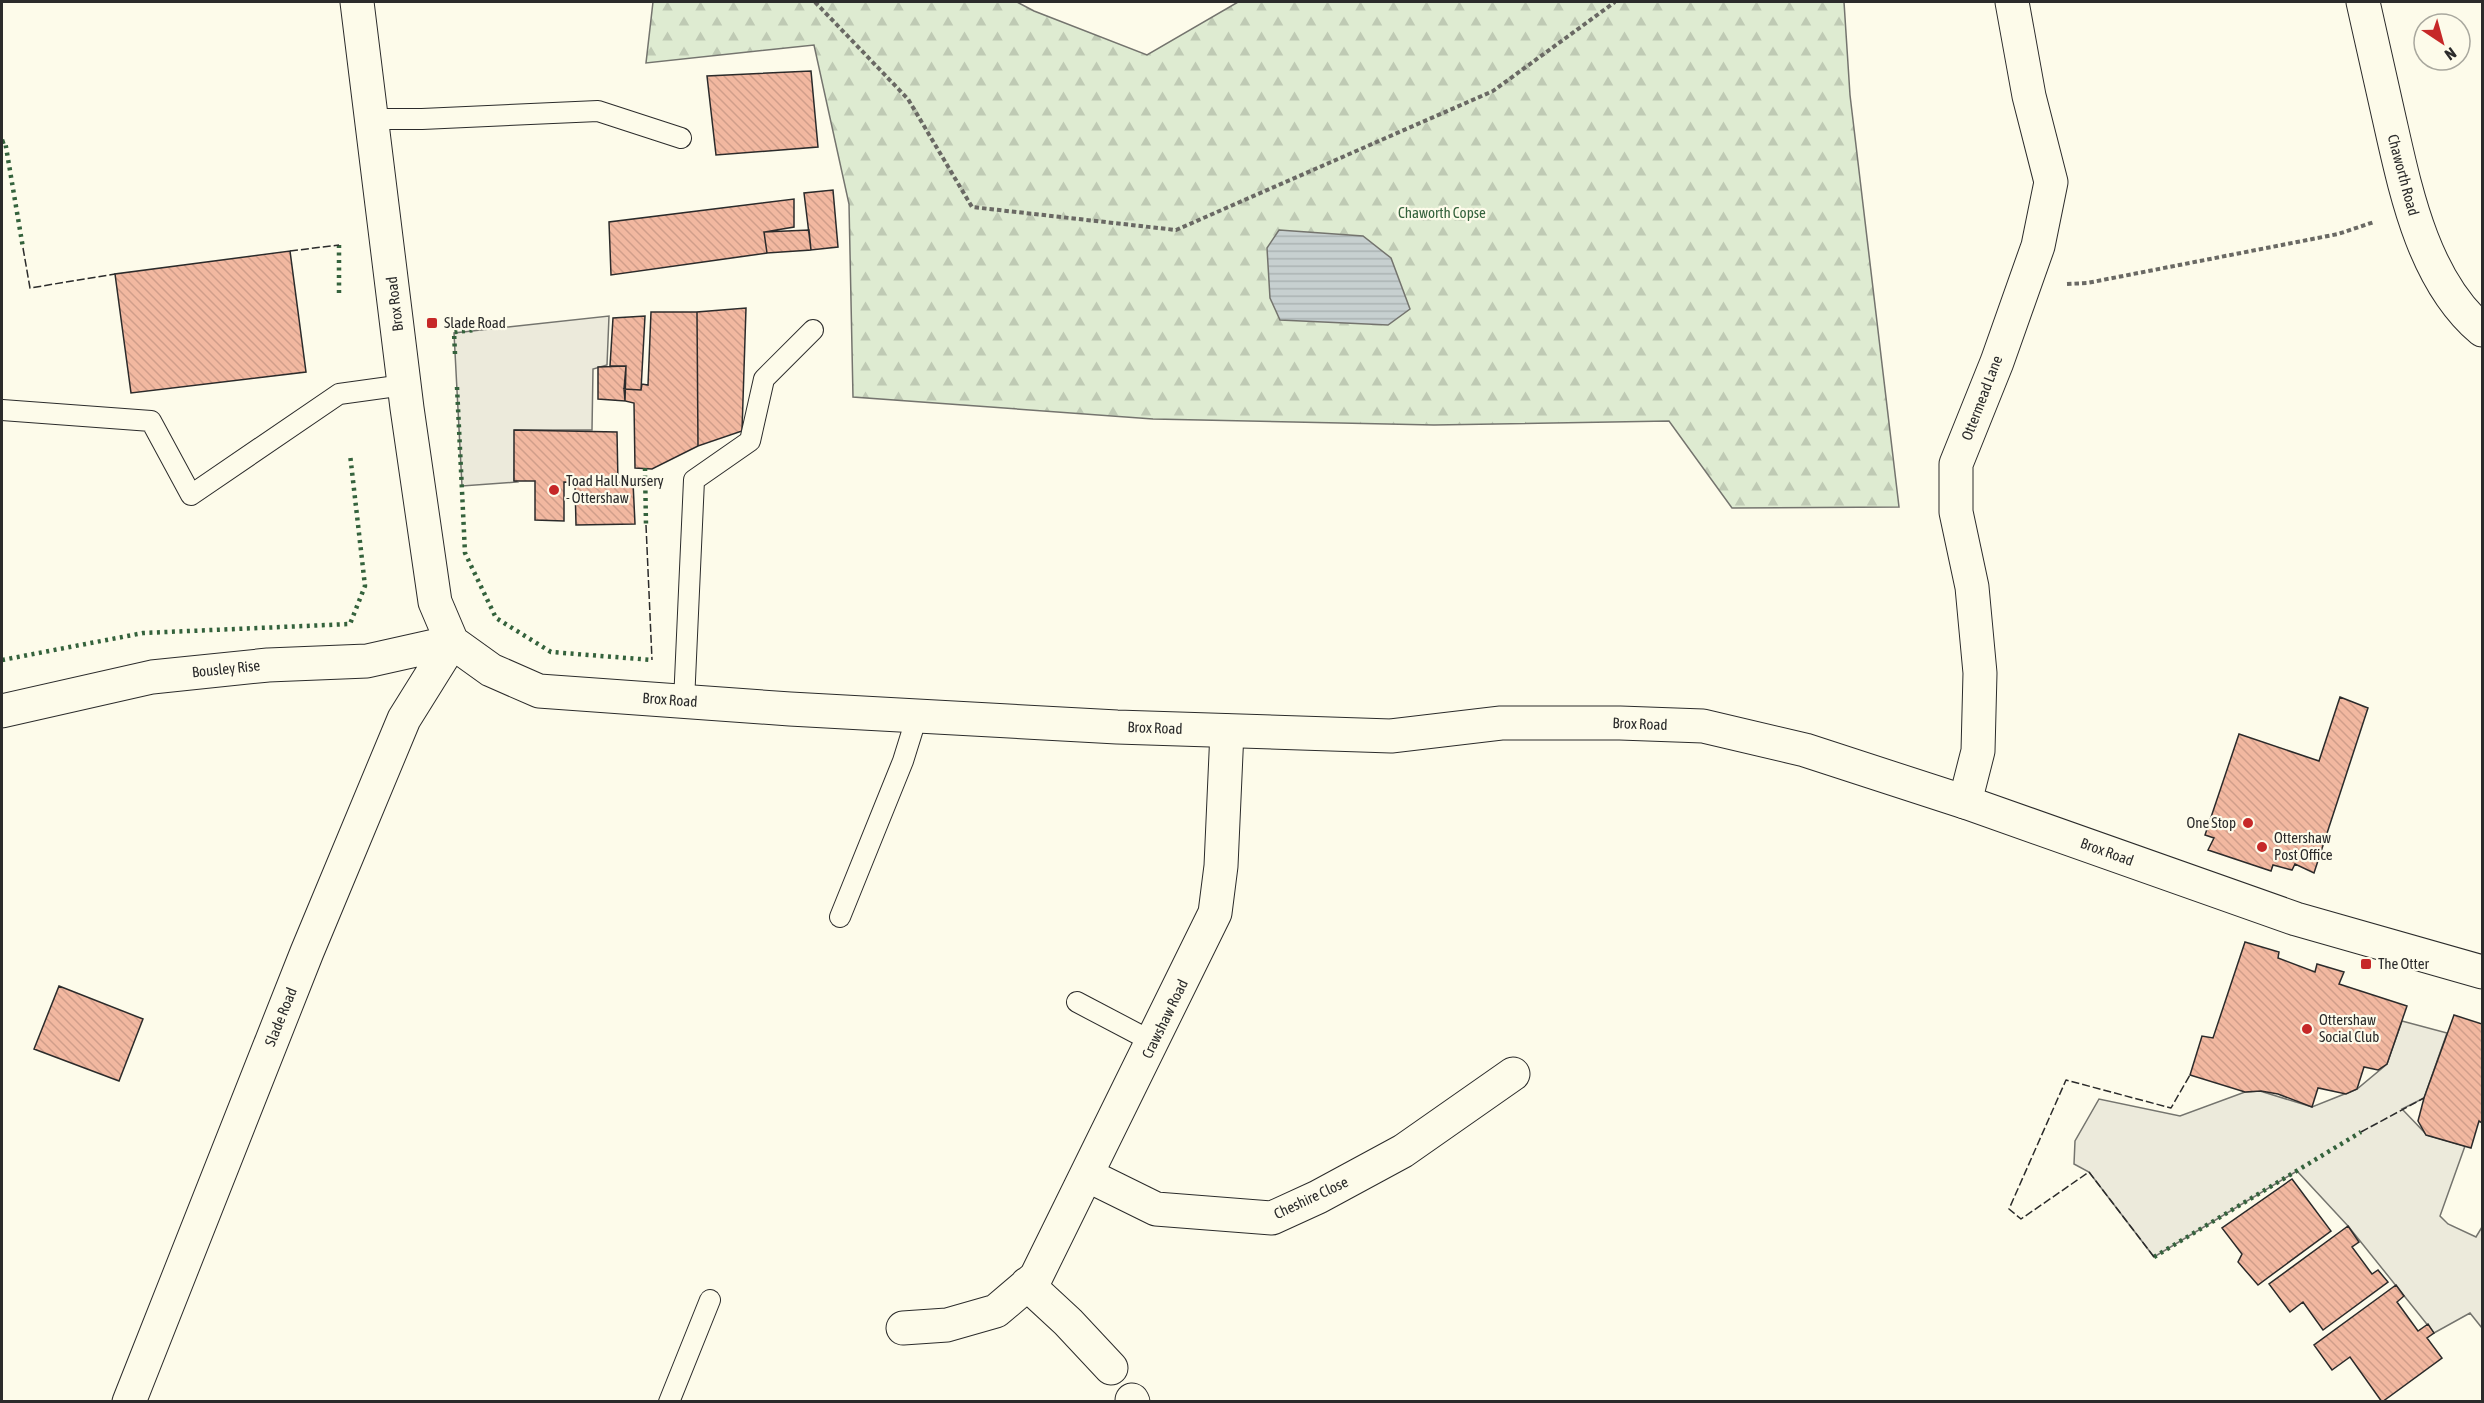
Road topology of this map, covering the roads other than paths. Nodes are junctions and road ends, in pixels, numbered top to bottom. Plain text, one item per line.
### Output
1 (357, 2) edge
2 (2012, 2) edge
3 (2362, 2) edge
4 (373, 119) junction
5 (681, 138) dead end
6 (813, 330) dead end
7 (2482, 330) edge
8 (404, 385) junction
9 (2, 410) edge
10 (452, 642) junction
11 (684, 702) junction
12 (2, 711) edge
13 (917, 716) junction
14 (1227, 731) junction
15 (1965, 802) junction
16 (840, 917) dead end
17 (2482, 972) edge
18 (1077, 1002) dead end
19 (1153, 1042) junction
20 (1513, 1074) dead end
21 (1087, 1175) junction
22 (1027, 1284) junction
23 (710, 1300) dead end
24 (903, 1328) dead end
25 (1111, 1368) dead end
26 (129, 1401) edge
27 (669, 1401) edge

1 - 4 street, Brox Road
2 - 15 street, Ottermead Lane
3 - 7 street, Chaworth Road
4 - 5 lane
4 - 8 street, Brox Road
6 - 11 lane
8 - 9 lane
8 - 10 street, Brox Road
10 - 11 street, Brox Road
10 - 12 street, Bousley Rise
10 - 26 street, Slade Road
11 - 13 street, Brox Road
13 - 14 street, Brox Road
13 - 16 lane
14 - 15 street, Brox Road
14 - 19 street, Crawshaw Road
15 - 17 street, Brox Road
18 - 19 lane
19 - 21 street, Crawshaw Road
20 - 21 street, Cheshire Close
21 - 22 street, Crawshaw Road
22 - 24 street, Crawshaw Road
22 - 25 street
23 - 27 lane

